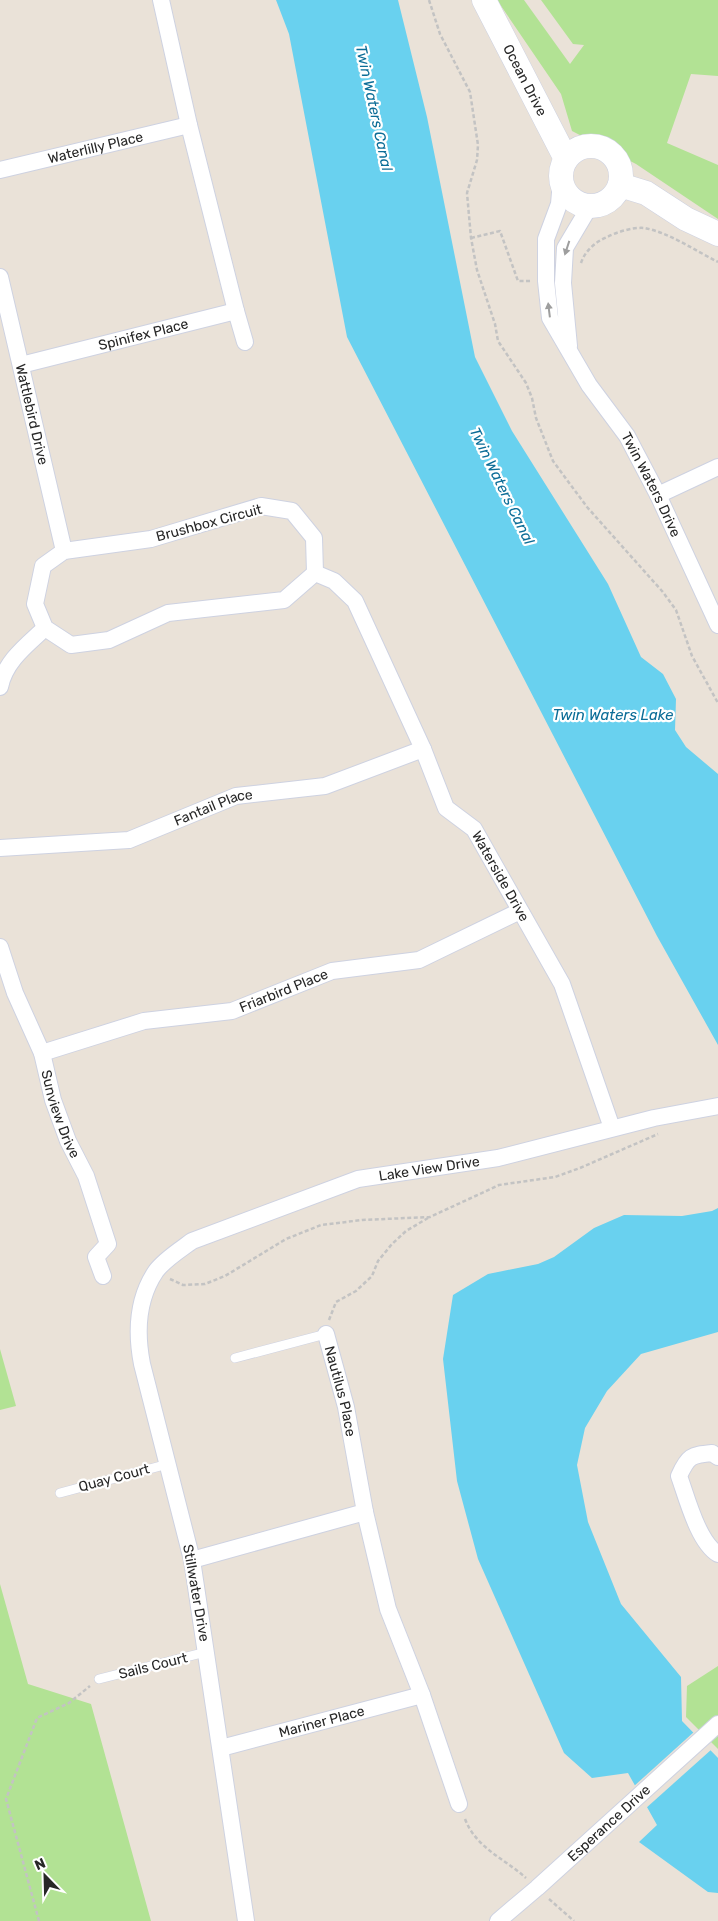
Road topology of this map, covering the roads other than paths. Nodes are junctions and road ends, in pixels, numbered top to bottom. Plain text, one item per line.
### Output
1 (162, 0) edge
2 (484, 0) edge
3 (189, 125) junction
4 (0, 170) edge
5 (563, 170) junction
6 (620, 185) junction
7 (590, 206) junction
8 (718, 234) edge
9 (0, 278) edge
10 (236, 311) junction
11 (245, 342) dead end
12 (569, 353) junction
13 (21, 365) junction
14 (718, 467) edge
15 (658, 495) junction
16 (64, 551) junction
17 (315, 573) junction
18 (718, 625) edge
19 (45, 628) junction
20 (0, 687) edge
21 (423, 749) junction
22 (0, 848) edge
23 (520, 911) junction
24 (0, 947) edge
25 (42, 1053) junction
26 (711, 1107) edge
27 (612, 1128) junction
28 (156, 1271) joint
29 (103, 1276) dead end
30 (326, 1334) joint
31 (235, 1358) dead end
32 (718, 1457) edge
33 (168, 1464) junction
34 (60, 1493) dead end
35 (365, 1512) junction
36 (718, 1554) edge
37 (192, 1560) junction
38 (206, 1652) junction
39 (99, 1679) road end
40 (422, 1695) junction
41 (718, 1724) edge
42 (221, 1748) junction
43 (459, 1804) road end
44 (246, 1921) edge
45 (498, 1921) edge

1 - 3 street
2 - 5 street, Ocean Drive
3 - 4 street, Waterlilly Place
3 - 10 street
5 - 6 street
5 - 7 street
12 -> 5 street, Twin Waters Drive
6 - 7 street
6 - 8 street
7 -> 12 street, Twin Waters Drive
9 - 13 street, Wattlebird Drive
10 - 11 street
10 - 13 street, Spinifex Place
12 - 15 street, Twin Waters Drive
13 - 16 street, Wattlebird Drive
14 - 15 street
15 - 18 street, Twin Waters Drive
16 - 17 street, Brushbox Circuit
16 - 19 street, Brushbox Circuit
17 - 19 street
17 - 21 street, Waterside Drive
19 - 20 street
21 - 22 street, Fantail Place
21 - 23 street, Waterside Drive
23 - 25 street, Friarbird Place
23 - 27 street, Waterside Drive
24 - 25 street, Sunview Drive
25 - 29 street, Sunview Drive
26 - 27 street, Lake View Drive
27 - 28 street, Lake View Drive
28 - 33 street, Stillwater Drive
30 - 31 lane, Nautilus Place
30 - 35 street, Nautilus Place
32 - 36 street
33 - 34 lane, Quay Court
33 - 37 street, Stillwater Drive
35 - 37 street
35 - 40 street, Nautilus Place
37 - 38 street, Stillwater Drive
38 - 39 lane, Sails Court
38 - 42 street, Stillwater Drive
40 - 42 street, Mariner Place
40 - 43 street
41 - 45 street, Esperance Drive
42 - 44 street, Stillwater Drive

